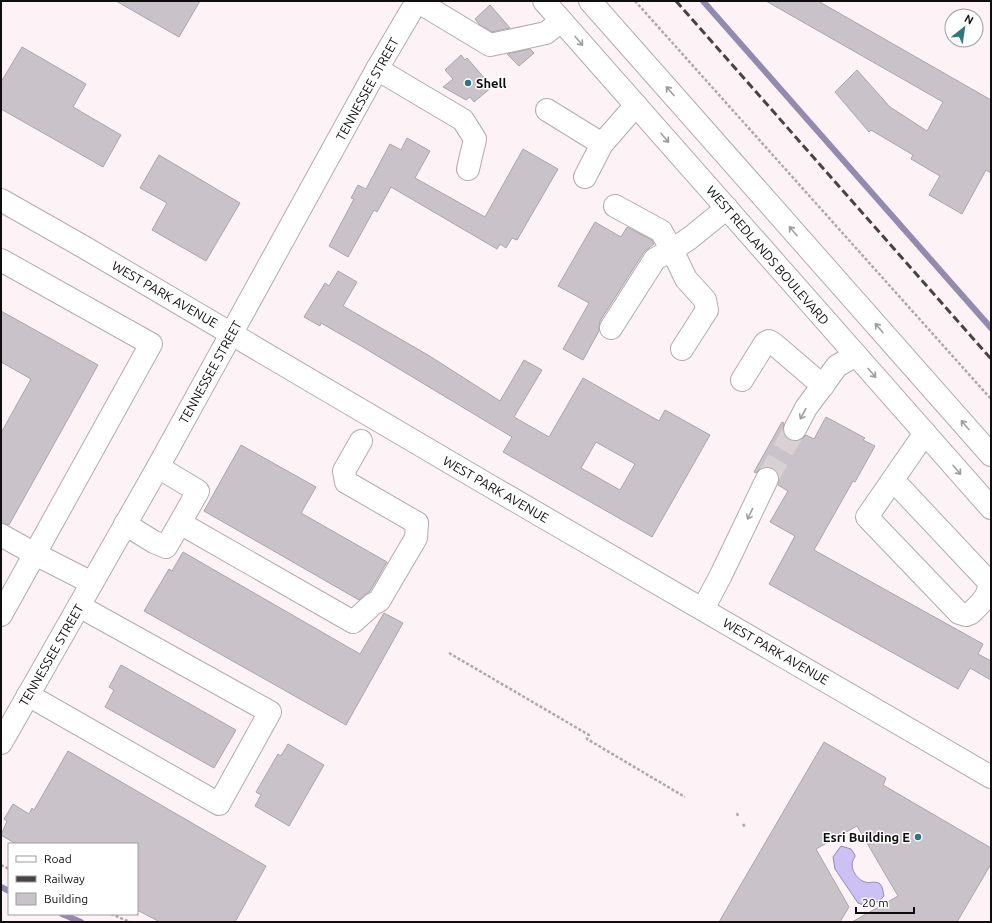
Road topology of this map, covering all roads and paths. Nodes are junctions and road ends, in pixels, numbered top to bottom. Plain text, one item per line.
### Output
1 (417, 1) edge
2 (544, 1) edge
3 (590, 1) edge
4 (635, 1) edge
5 (562, 21) junction
6 (377, 69) junction
7 (636, 105) junction
8 (547, 110) dead end
9 (602, 144) junction
10 (468, 169) dead end
11 (585, 177) dead end
12 (1, 200) edge
13 (615, 206) dead end
14 (727, 208) junction
15 (672, 250) junction
16 (1, 260) edge
17 (611, 328) dead end
18 (231, 333) junction
19 (682, 349) dead end
20 (856, 355) junction
21 (742, 380) dead end
22 (823, 386) junction
23 (991, 399) edge
24 (795, 429) tunnel mouth
25 (925, 433) junction
26 (361, 441) dead end
27 (991, 455) edge
28 (158, 467) junction
29 (767, 479) tunnel mouth
30 (893, 480) junction
31 (991, 508) edge
32 (180, 523) junction
33 (125, 524) junction
34 (1, 535) edge
35 (35, 554) junction
36 (92, 583) junction
37 (79, 606) junction
38 (704, 609) junction
39 (1, 615) edge
40 (449, 653) dead end
41 (28, 695) junction
42 (1, 743) edge
43 (991, 776) edge
44 (685, 797) dead end
45 (113, 915) edge
46 (130, 922) edge

1 - 5 main road
1 - 6 main road, TENNESSEE STREET
2 - 5 main road, WEST REDLANDS BOULEVARD
27 -> 3 main road
4 - 23 path
5 -> 7 main road, WEST REDLANDS BOULEVARD
6 - 10 main road
6 - 18 main road, TENNESSEE STREET
7 - 9 main road
7 -> 14 main road, WEST REDLANDS BOULEVARD
8 - 9 main road
9 - 11 main road
12 - 18 main road, WEST PARK AVENUE
13 - 15 main road
14 - 15 main road
14 - 20 main road, WEST REDLANDS BOULEVARD
15 - 17 main road
15 - 19 main road
16 - 35 main road
18 - 28 main road, TENNESSEE STREET
18 - 38 main road, WEST PARK AVENUE
20 - 22 main road
20 -> 25 main road, WEST REDLANDS BOULEVARD
21 - 22 main road
22 -> 24 main road
25 - 30 main road
25 -> 31 main road, WEST REDLANDS BOULEVARD
26 - 32 main road
28 - 32 main road
28 - 33 main road, TENNESSEE STREET
29 -> 38 main road
30 - 30 main road
32 - 33 main road
33 - 36 main road, TENNESSEE STREET
34 - 35 main road
35 - 36 main road
35 - 39 main road
36 - 37 main road, TENNESSEE STREET
37 - 41 main road, TENNESSEE STREET
37 - 41 main road
38 - 43 main road, WEST PARK AVENUE
40 - 44 path
41 - 42 main road, TENNESSEE STREET
45 - 46 path

